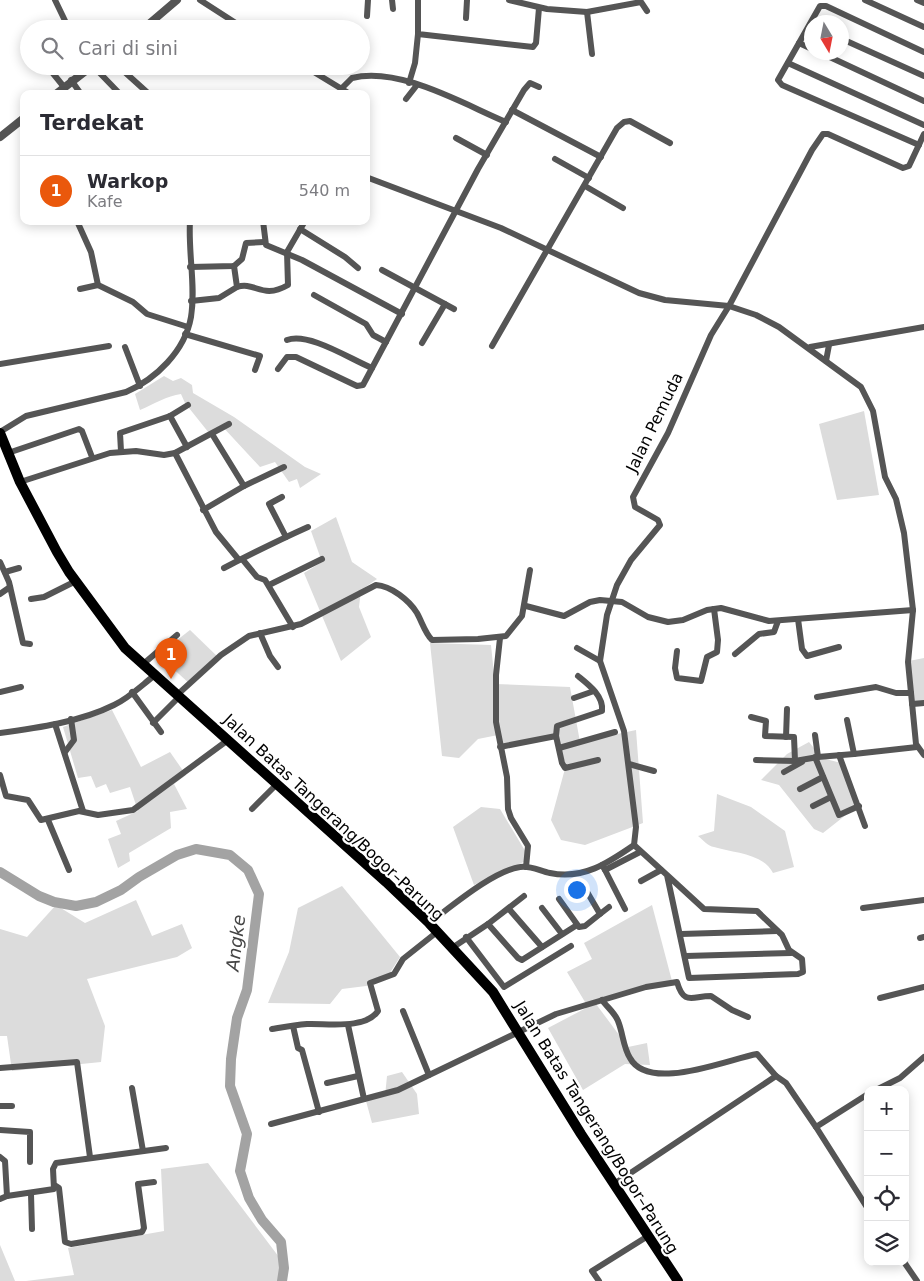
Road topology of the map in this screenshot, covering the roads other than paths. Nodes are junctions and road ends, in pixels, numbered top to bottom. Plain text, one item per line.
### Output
1 (55, 0) edge
2 (177, 0) edge
3 (200, 0) edge
4 (368, 0) edge
5 (392, 0) edge
6 (418, 0) edge
7 (467, 0) edge
8 (509, 0) edge
9 (865, 0) edge
10 (917, 0) edge
11 (626, 2) edge
12 (924, 3) edge
13 (539, 8) junction
14 (393, 9) dead end
15 (647, 11) dead end
16 (587, 12) junction
17 (815, 15) edge
18 (844, 15) edge
19 (367, 16) dead end
20 (849, 17) edge
21 (466, 18) dead end
22 (65, 20) edge
23 (154, 20) edge
24 (232, 20) edge
25 (924, 27) edge
26 (418, 34) junction
27 (804, 36) edge
28 (849, 42) edge
29 (799, 43) junction
30 (804, 45) edge
31 (924, 52) edge
32 (592, 54) dead end
33 (836, 60) edge
34 (788, 63) junction
35 (54, 75) edge
36 (78, 75) edge
37 (101, 75) edge
38 (128, 75) edge
39 (319, 75) edge
40 (924, 76) edge
41 (71, 80) junction
42 (408, 83) junction
43 (417, 85) junction
44 (539, 86) dead end
45 (64, 87) junction
46 (342, 89) joint
47 (61, 90) edge
48 (78, 90) edge
49 (116, 90) edge
50 (145, 90) edge
51 (406, 99) dead end
52 (924, 102) edge
53 (512, 110) junction
54 (20, 121) edge
55 (506, 122) junction
56 (924, 125) edge
57 (924, 134) edge
58 (0, 137) edge
59 (456, 138) dead end
60 (670, 143) dead end
61 (920, 148) edge
62 (487, 155) junction
63 (601, 157) junction
64 (555, 159) dead end
65 (370, 178) edge
66 (589, 178) junction
67 (585, 186) junction
68 (623, 208) dead end
69 (457, 210) junction
70 (79, 225) edge
71 (190, 225) edge
72 (263, 225) edge
73 (302, 225) edge
74 (300, 229) junction
75 (264, 242) junction
76 (546, 250) junction
77 (287, 252) junction
78 (190, 266) junction
79 (234, 266) junction
80 (358, 268) dead end
81 (382, 270) dead end
82 (98, 285) junction
83 (237, 287) junction
84 (415, 288) junction
85 (80, 289) dead end
86 (314, 295) dead end
87 (191, 301) junction
88 (445, 304) junction
89 (729, 306) junction
90 (454, 309) dead end
91 (402, 314) junction
92 (188, 327) junction
93 (924, 327) edge
94 (185, 334) junction
95 (287, 340) dead end
96 (386, 342) junction
97 (422, 344) dead end
98 (829, 344) junction
99 (109, 346) dead end
100 (492, 346) dead end
101 (125, 347) dead end
102 (810, 348) junction
103 (826, 361) junction
104 (0, 364) edge
105 (372, 368) junction
106 (278, 369) dead end
107 (255, 370) dead end
108 (140, 386) junction
109 (188, 405) dead end
110 (170, 416) junction
111 (229, 424) dead end
112 (0, 432) edge
113 (212, 434) junction
114 (187, 447) junction
115 (120, 452) junction
116 (175, 452) junction
117 (8, 453) junction
118 (92, 457) junction
119 (284, 467) dead end
120 (20, 482) junction
121 (244, 486) junction
122 (282, 497) dead end
123 (203, 510) junction
124 (308, 528) dead end
125 (286, 537) junction
126 (322, 559) dead end
127 (241, 560) junction
128 (0, 562) edge
129 (19, 568) dead end
130 (224, 568) dead end
131 (530, 570) dead end
132 (5, 572) junction
133 (76, 581) junction
134 (269, 585) junction
135 (10, 588) junction
136 (0, 594) edge
137 (32, 599) dead end
138 (610, 600) junction
139 (526, 606) junction
140 (714, 608) junction
141 (913, 610) junction
142 (798, 619) junction
143 (778, 621) junction
144 (293, 627) junction
145 (260, 633) junction
146 (177, 635) dead end
147 (500, 638) junction
148 (30, 644) dead end
149 (839, 647) dead end
150 (577, 648) dead end
151 (677, 651) dead end
152 (735, 654) dead end
153 (600, 661) junction
154 (142, 664) junction
155 (278, 667) dead end
156 (155, 675) junction
157 (578, 676) dead end
158 (21, 687) dead end
159 (594, 690) junction
160 (0, 692) edge
161 (132, 692) junction
162 (911, 693) junction
163 (178, 696) junction
164 (817, 697) dead end
165 (574, 698) dead end
166 (924, 703) edge
167 (912, 704) junction
168 (787, 710) dead end
169 (751, 717) dead end
170 (71, 719) junction
171 (847, 720) dead end
172 (153, 723) junction
173 (55, 724) junction
174 (0, 732) edge
175 (161, 732) dead end
176 (615, 732) dead end
177 (815, 735) dead end
178 (556, 736) junction
179 (786, 737) junction
180 (228, 740) junction
181 (500, 747) junction
182 (918, 747) junction
183 (559, 748) junction
184 (65, 752) junction
185 (854, 754) junction
186 (839, 755) junction
187 (924, 755) edge
188 (816, 757) junction
189 (598, 760) dead end
190 (756, 760) dead end
191 (805, 760) junction
192 (795, 761) junction
193 (629, 764) junction
194 (654, 771) dead end
195 (784, 772) dead end
196 (0, 775) edge
197 (823, 777) junction
198 (278, 784) junction
199 (800, 788) dead end
200 (831, 797) junction
201 (813, 806) dead end
202 (859, 806) junction
203 (252, 809) dead end
204 (84, 811) junction
205 (48, 820) junction
206 (865, 826) dead end
207 (634, 845) junction
208 (640, 852) junction
209 (526, 867) junction
210 (604, 867) junction
211 (69, 870) dead end
212 (661, 870) junction
213 (667, 875) junction
214 (641, 881) dead end
215 (583, 885) dead end
216 (524, 896) dead end
217 (560, 899) dead end
218 (924, 900) edge
219 (609, 907) dead end
220 (542, 908) dead end
221 (863, 908) dead end
222 (509, 909) junction
223 (625, 909) dead end
224 (600, 914) junction
225 (429, 923) junction
226 (488, 924) junction
227 (577, 925) junction
228 (777, 931) junction
229 (437, 932) junction
230 (562, 934) junction
231 (681, 934) junction
232 (466, 937) junction
233 (571, 946) dead end
234 (542, 947) junction
235 (452, 948) junction
236 (791, 953) junction
237 (686, 956) junction
238 (504, 987) junction
239 (924, 987) edge
240 (493, 992) junction
241 (880, 998) dead end
242 (602, 1000) junction
243 (403, 1011) dead end
244 (748, 1017) dead end
245 (348, 1025) junction
246 (293, 1026) junction
247 (272, 1029) dead end
248 (519, 1031) junction
249 (924, 1057) edge
250 (0, 1068) edge
251 (429, 1075) junction
252 (358, 1076) junction
253 (776, 1076) junction
254 (327, 1083) dead end
255 (884, 1086) edge
256 (132, 1088) dead end
257 (864, 1097) edge
258 (364, 1099) junction
259 (0, 1106) edge
260 (12, 1106) dead end
261 (320, 1112) junction
262 (271, 1124) dead end
263 (816, 1127) junction
264 (0, 1130) edge
265 (166, 1148) dead end
266 (143, 1151) junction
267 (90, 1157) junction
268 (0, 1158) edge
269 (30, 1162) dead end
270 (154, 1182) dead end
271 (614, 1184) junction
272 (56, 1186) junction
273 (30, 1194) junction
274 (3, 1197) edge
275 (864, 1203) edge
276 (32, 1229) dead end
277 (648, 1236) junction
278 (907, 1266) edge
279 (599, 1281) edge
280 (678, 1281) edge
281 (917, 1281) edge

1 - 22 street
2 - 23 street
3 - 24 street
4 - 19 street
5 - 14 street
6 - 26 street
7 - 21 street
8 - 13 street
9 - 25 street
10 - 12 street
11 - 15 street
11 - 16 street
13 - 16 street
13 - 26 street
16 - 32 street
17 - 18 street
20 - 31 street
26 - 42 street
27 - 29 street
28 - 40 street
29 - 30 street
29 - 34 street
33 - 52 street
34 - 56 street
34 - 61 street
35 - 45 street
36 - 41 street
37 - 49 street
38 - 50 street
39 - 46 street
41 - 45 street
41 - 48 street
42 - 43 street
42 - 46 street
43 - 51 street
43 - 55 street
44 - 53 street
45 - 47 street
53 - 55 street
53 - 63 street
54 - 58 street
55 - 62 street
57 - 61 street, Jalan Pemuda
59 - 62 street
60 - 63 street
61 - 89 street, Jalan Pemuda
62 - 69 street
63 - 66 street
64 - 66 street
65 - 69 street
66 - 67 street
67 - 68 street
67 - 76 street
69 - 76 street
69 - 84 street
70 - 82 street
71 - 78 street
72 - 75 street
73 - 74 street
74 - 77 street
74 - 80 street
75 - 77 street
75 - 79 street
76 - 89 street
76 - 100 street
77 - 83 street
77 - 91 street
78 - 79 street
78 - 87 street
79 - 83 street
81 - 84 street
82 - 85 street
82 - 92 street
83 - 87 street
84 - 88 street
84 - 91 street
86 - 96 street
87 - 92 street
88 - 90 street
88 - 97 street
89 - 102 street
89 - 138 street, Jalan Pemuda
91 - 96 street
92 - 94 street
93 - 98 street
94 - 107 street
94 - 108 street
95 - 105 street
96 - 105 street
98 - 102 street
98 - 103 street
99 - 104 street
101 - 108 street
102 - 103 street
103 - 141 street
105 - 106 street
108 - 112 street
109 - 110 street
110 - 114 street
110 - 115 street
111 - 113 street
112 - 117 main road, Jalan Batas Tangerang/Bogor–Parung
113 - 114 street
113 - 121 street
114 - 116 street
115 - 116 street
115 - 118 street
116 - 123 street
117 - 118 street
117 - 120 main road, Jalan Batas Tangerang/Bogor–Parung
118 - 120 street
119 - 121 street
120 - 133 main road, Jalan Batas Tangerang/Bogor–Parung
121 - 123 street
122 - 125 street
123 - 127 street
124 - 125 street
125 - 127 street
126 - 134 street
127 - 130 street
127 - 134 street
128 - 132 street
129 - 132 street
131 - 139 street
132 - 135 street
133 - 137 street
133 - 154 main road, Jalan Batas Tangerang/Bogor–Parung
134 - 144 street
135 - 136 street
135 - 148 street
138 - 139 street
138 - 140 street
138 - 153 street, Jalan Pemuda
139 - 147 street
140 - 143 street
140 - 151 street
141 - 142 street
141 - 162 street
142 - 143 street
142 - 149 street
143 - 152 street
144 - 145 street
144 - 147 street
145 - 155 street
145 - 163 street
146 - 154 street
147 - 181 street
150 - 153 street
153 - 193 street, Jalan Pemuda
154 - 156 main road, Jalan Batas Tangerang/Bogor–Parung
156 - 161 street
156 - 163 main road, Jalan Batas Tangerang/Bogor–Parung
157 - 159 street
158 - 160 street
159 - 165 street
159 - 178 street
161 - 170 street
161 - 172 street
162 - 164 street
162 - 167 street
163 - 172 street
163 - 180 main road, Jalan Batas Tangerang/Bogor–Parung
166 - 167 street
167 - 182 street
168 - 179 street
169 - 179 street
170 - 173 street
170 - 184 street
171 - 185 street
172 - 175 street
173 - 174 street
173 - 184 street
176 - 183 street
177 - 188 street
178 - 181 street
178 - 183 street
179 - 192 street
180 - 198 main road, Jalan Batas Tangerang/Bogor–Parung
180 - 204 street
181 - 209 street
182 - 185 street
182 - 187 street
183 - 189 street
184 - 204 street
185 - 186 street
186 - 188 street
186 - 202 street
188 - 191 street
188 - 197 street
190 - 192 street
191 - 192 street
191 - 195 street
193 - 194 street
193 - 207 street, Jalan Pemuda
196 - 205 street
197 - 199 street
197 - 200 street
198 - 203 street
198 - 225 main road, Jalan Batas Tangerang/Bogor–Parung
200 - 201 street
200 - 202 street
202 - 206 street
204 - 205 street
205 - 211 street
207 - 208 street
207 - 210 street
208 - 210 street
208 - 212 street
209 - 210 street
209 - 225 street
210 - 223 street
212 - 213 street
212 - 214 street
213 - 228 street
213 - 231 street
215 - 224 street
216 - 222 street
217 - 227 street
218 - 221 street
219 - 224 street
220 - 230 street
222 - 226 street
222 - 234 street
224 - 227 street
225 - 229 main road, Jalan Batas Tangerang/Bogor–Parung
226 - 232 street
226 - 234 street
227 - 230 street
228 - 231 street
228 - 236 street
229 - 235 main road, Jalan Batas Tangerang/Bogor–Parung
229 - 245 street
230 - 234 street
231 - 237 street
232 - 235 street
232 - 238 street
233 - 238 street
235 - 240 main road, Jalan Batas Tangerang/Bogor–Parung
236 - 237 street
236 - 237 street
238 - 240 street
239 - 241 street
240 - 248 main road, Jalan Batas Tangerang/Bogor–Parung
242 - 244 street
242 - 248 street
242 - 253 street
243 - 251 street
245 - 246 street
245 - 252 street
246 - 247 street
246 - 261 street
248 - 251 street
248 - 271 main road, Jalan Batas Tangerang/Bogor–Parung
249 - 255 street
250 - 267 street
251 - 258 street
252 - 254 street
252 - 258 street
253 - 263 street
253 - 271 street
256 - 266 street
257 - 263 street
258 - 261 street
259 - 260 street
261 - 262 street
263 - 275 street
264 - 269 street
265 - 266 street
266 - 267 street
267 - 272 street
268 - 274 street
270 - 272 street
271 - 277 main road, Jalan Batas Tangerang/Bogor–Parung
272 - 273 street
273 - 274 street
273 - 276 street
277 - 279 street
277 - 280 main road, Jalan Batas Tangerang/Bogor–Parung
278 - 281 street

